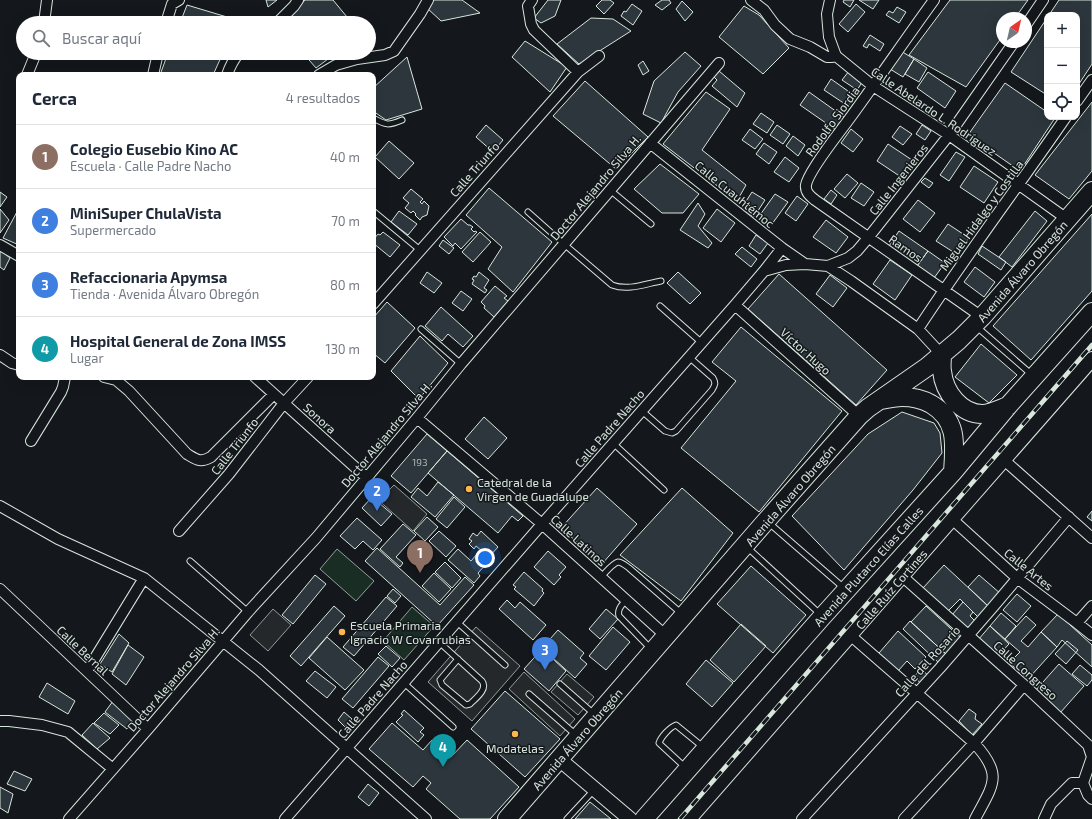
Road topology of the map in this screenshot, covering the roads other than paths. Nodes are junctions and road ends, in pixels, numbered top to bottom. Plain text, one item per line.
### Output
1 (47, 0) edge
2 (298, 0) edge
3 (428, 0) edge
4 (752, 0) edge
5 (830, 0) edge
6 (934, 0) edge
7 (1043, 0) edge
8 (175, 1) edge
9 (530, 3) edge
10 (45, 16) edge
11 (169, 16) edge
12 (284, 16) edge
13 (1032, 16) edge
14 (1010, 48) edge
15 (376, 56) edge
16 (599, 56) dead end
17 (836, 56) junction
18 (33, 60) edge
19 (156, 60) edge
20 (233, 60) edge
21 (354, 60) edge
22 (719, 63) dead end
23 (28, 72) edge
24 (154, 72) edge
25 (228, 72) edge
26 (325, 72) edge
27 (578, 72) junction
28 (1092, 80) edge
29 (873, 86) junction
30 (1080, 97) edge
31 (376, 120) edge
32 (402, 120) dead end
33 (1064, 120) edge
34 (949, 135) junction
35 (650, 143) junction
36 (1018, 185) junction
37 (610, 190) junction
38 (1092, 190) edge
39 (815, 200) joint
40 (528, 212) dead end
41 (376, 213) edge
42 (1067, 219) junction
43 (651, 224) dead end
44 (868, 238) junction
45 (564, 244) junction
46 (0, 245) edge
47 (782, 248) junction
48 (420, 250) junction
49 (16, 254) edge
50 (805, 264) junction
51 (828, 266) junction
52 (764, 271) junction
53 (661, 281) dead end
54 (943, 290) junction
55 (376, 301) edge
56 (735, 305) junction
57 (660, 306) dead end
58 (1092, 312) edge
59 (978, 321) junction
60 (421, 329) dead end
61 (918, 329) junction
62 (702, 342) junction
63 (0, 355) edge
64 (942, 355) junction
65 (689, 357) junction
66 (1092, 359) edge
67 (16, 364) edge
68 (461, 364) junction
69 (1034, 377) junction
70 (64, 380) edge
71 (116, 380) edge
72 (258, 380) edge
73 (305, 380) edge
74 (274, 394) junction
75 (879, 400) junction
76 (284, 403) junction
77 (1008, 406) junction
78 (951, 408) junction
79 (642, 411) junction
80 (860, 416) junction
81 (417, 418) junction
82 (31, 441) dead end
83 (613, 443) junction
84 (1004, 460) junction
85 (953, 472) junction
86 (367, 478) junction
87 (664, 490) dead end
88 (0, 506) edge
89 (1069, 517) junction
90 (952, 519) junction
91 (766, 521) junction
92 (542, 524) junction
93 (179, 531) dead end
94 (1092, 538) edge
95 (746, 546) junction
96 (190, 561) dead end
97 (902, 576) junction
98 (601, 577) junction
99 (144, 578) junction
100 (1017, 578) junction
101 (0, 590) edge
102 (846, 590) junction
103 (626, 600) junction
104 (1092, 606) edge
105 (248, 612) junction
106 (684, 616) junction
107 (822, 617) junction
108 (457, 622) junction
109 (1077, 623) junction
110 (850, 635) junction
111 (968, 635) junction
112 (666, 636) junction
113 (1092, 636) edge
114 (223, 641) junction
115 (439, 642) junction
116 (654, 651) junction
117 (458, 659) junction
118 (505, 665) dead end
119 (87, 671) junction
120 (404, 683) junction
121 (560, 684) dead end
122 (1024, 685) junction
123 (916, 693) junction
124 (529, 694) dead end
125 (596, 716) junction
126 (0, 721) edge
127 (453, 727) dead end
128 (148, 729) junction
129 (578, 737) junction
130 (974, 743) junction
131 (347, 748) junction
132 (706, 749) junction
133 (559, 759) junction
134 (113, 769) junction
135 (688, 770) junction
136 (1083, 783) junction
137 (595, 789) junction
138 (1092, 799) edge
139 (69, 819) edge
140 (285, 819) edge
141 (426, 819) edge
142 (506, 819) edge
143 (567, 819) edge
144 (630, 819) edge
145 (644, 819) edge
146 (689, 819) edge
147 (802, 819) edge
148 (904, 819) edge
149 (975, 819) edge
150 (1044, 819) edge

1 - 10 street
2 - 12 street
3 - 15 street
4 - 17 street
5 - 17 street
6 - 29 street, Rodolfo Siordia
7 - 13 street
8 - 11 street
9 - 27 street
14 - 34 street, Calle Ingenieros
16 - 27 street, Calle Triunfo
17 - 29 street, Calle Abelardo L. Rodríguez
18 - 23 street
19 - 24 street
20 - 25 street
21 - 26 street
22 - 35 street, Doctor Alejandro Silva H.
27 - 48 street, Calle Triunfo
28 - 30 street
29 - 34 street, Calle Abelardo L. Rodríguez
29 - 39 street, Rodolfo Siordia
31 - 32 lane
33 - 36 street, Miguel Hidalgo y Costilla
34 - 36 street, Calle Abelardo L. Rodríguez
34 - 44 street, Calle Ingenieros
35 - 37 street, Doctor Alejandro Silva H.
35 - 47 street, Calle Cuauhtémoc
36 - 42 street, Calle Abelardo L. Rodríguez
36 - 54 street, Miguel Hidalgo y Costilla
37 - 43 lane
37 - 45 street, Doctor Alejandro Silva H.
38 - 42 highway, Avenida Álvaro Obregón
39 - 44 street, Ramos
40 - 45 lane
41 - 48 lane
42 - 59 highway, Avenida Álvaro Obregón
44 - 51 street, Calle Ingenieros
44 - 54 street, Ramos
45 - 53 lane
45 - 68 street, Doctor Alejandro Silva H.
46 - 49 street
47 - 50 street, Calle Cuauhtémoc
47 - 52 street
48 - 55 street, Calle Triunfo
50 - 51 street, Calle Ingenieros
50 - 52 street, Calle Ingenieros
51 - 61 street
52 - 56 street, Calle Padre Nacho
54 - 59 street, Ramos
54 - 61 street, Miguel Hidalgo y Costilla
56 - 62 street, Calle Padre Nacho
56 - 80 street, Víctor Hugo
57 - 62 lane
58 - 69 highway, Avenida Plutarco Elías Calles
59 - 64 highway, Avenida Álvaro Obregón
59 - 69 lane
60 - 68 lane
61 - 64 street
62 - 65 street, Calle Padre Nacho
63 - 67 street
64 - 75 highway, Avenida Álvaro Obregón
64 - 78 highway
65 - 79 street, Calle Padre Nacho
65 - 79 lane
66 - 84 street, Calle Ruíz Cortines
68 - 81 street, Doctor Alejandro Silva H.
69 - 77 highway, Avenida Plutarco Elías Calles
70 - 82 street
71 - 74 street
72 - 74 street, Sonora
73 - 76 street, Calle Triunfo
74 - 76 street, Sonora
75 - 78 highway
75 - 80 highway, Avenida Álvaro Obregón
76 - 86 street, Sonora
76 - 93 street, Calle Triunfo
77 - 78 highway
77 - 85 highway, Avenida Plutarco Elías Calles
78 - 85 highway
79 - 83 street, Calle Padre Nacho
80 - 91 highway, Avenida Álvaro Obregón
81 - 86 street, Doctor Alejandro Silva H.
81 - 92 street, Calle Latinos
83 - 87 lane
83 - 92 street, Calle Padre Nacho
84 - 89 street
84 - 90 street, Calle Ruíz Cortines
85 - 102 highway, Avenida Plutarco Elías Calles
86 - 105 street, Doctor Alejandro Silva H.
88 - 99 street
89 - 94 street
89 - 100 street, Calle del Rosario
90 - 97 street, Calle Ruíz Cortines
90 - 100 street, Calle Artes
91 - 95 highway, Avenida Álvaro Obregón
91 - 102 lane
92 - 98 street, Calle Latinos
92 - 108 street, Calle Padre Nacho
95 - 106 highway, Avenida Álvaro Obregón
95 - 107 lane
96 - 105 lane
97 - 110 street, Calle Ruíz Cortines
97 - 111 street, Calle Congreso
98 - 103 street, Calle Latinos
98 - 106 lane
99 - 114 street
99 - 119 street
100 - 109 street, Calle Artes
100 - 111 street, Calle del Rosario
101 - 119 street, Calle Bernal
102 - 107 highway, Avenida Plutarco Elías Calles
103 - 112 street, Calle Latinos
103 - 116 lane
104 - 109 street
105 - 114 street, Doctor Alejandro Silva H.
106 - 112 highway, Avenida Álvaro Obregón
107 - 132 highway, Avenida Plutarco Elías Calles
108 - 115 street, Calle Padre Nacho
108 - 118 lane
109 - 113 street, Calle Artes
110 - 123 street
110 - 146 street, Calle Ruíz Cortines
111 - 122 street, Calle Congreso
111 - 123 street, Calle del Rosario
112 - 116 highway, Avenida Álvaro Obregón
114 - 128 street, Doctor Alejandro Silva H.
114 - 131 street
115 - 117 lane
115 - 120 street, Calle Padre Nacho
116 - 125 highway, Avenida Álvaro Obregón
117 - 117 lane
119 - 128 street, Calle Bernal
120 - 127 lane
120 - 131 street, Calle Padre Nacho
121 - 125 lane
122 - 130 street
122 - 136 street, Calle Congreso
123 - 130 street
123 - 147 street, Calle del Rosario
124 - 129 lane
125 - 129 highway, Avenida Álvaro Obregón
126 - 134 street
128 - 134 street, Doctor Alejandro Silva H.
129 - 133 highway, Avenida Álvaro Obregón
130 - 148 street
130 - 149 street
131 - 140 street, Calle Padre Nacho
131 - 141 street
132 - 135 highway, Avenida Plutarco Elías Calles
132 - 135 lane
133 - 137 street
133 - 142 highway, Avenida Álvaro Obregón
134 - 139 street, Doctor Alejandro Silva H.
135 - 145 highway, Avenida Plutarco Elías Calles
136 - 138 street
136 - 150 street
137 - 143 lane
137 - 144 street

